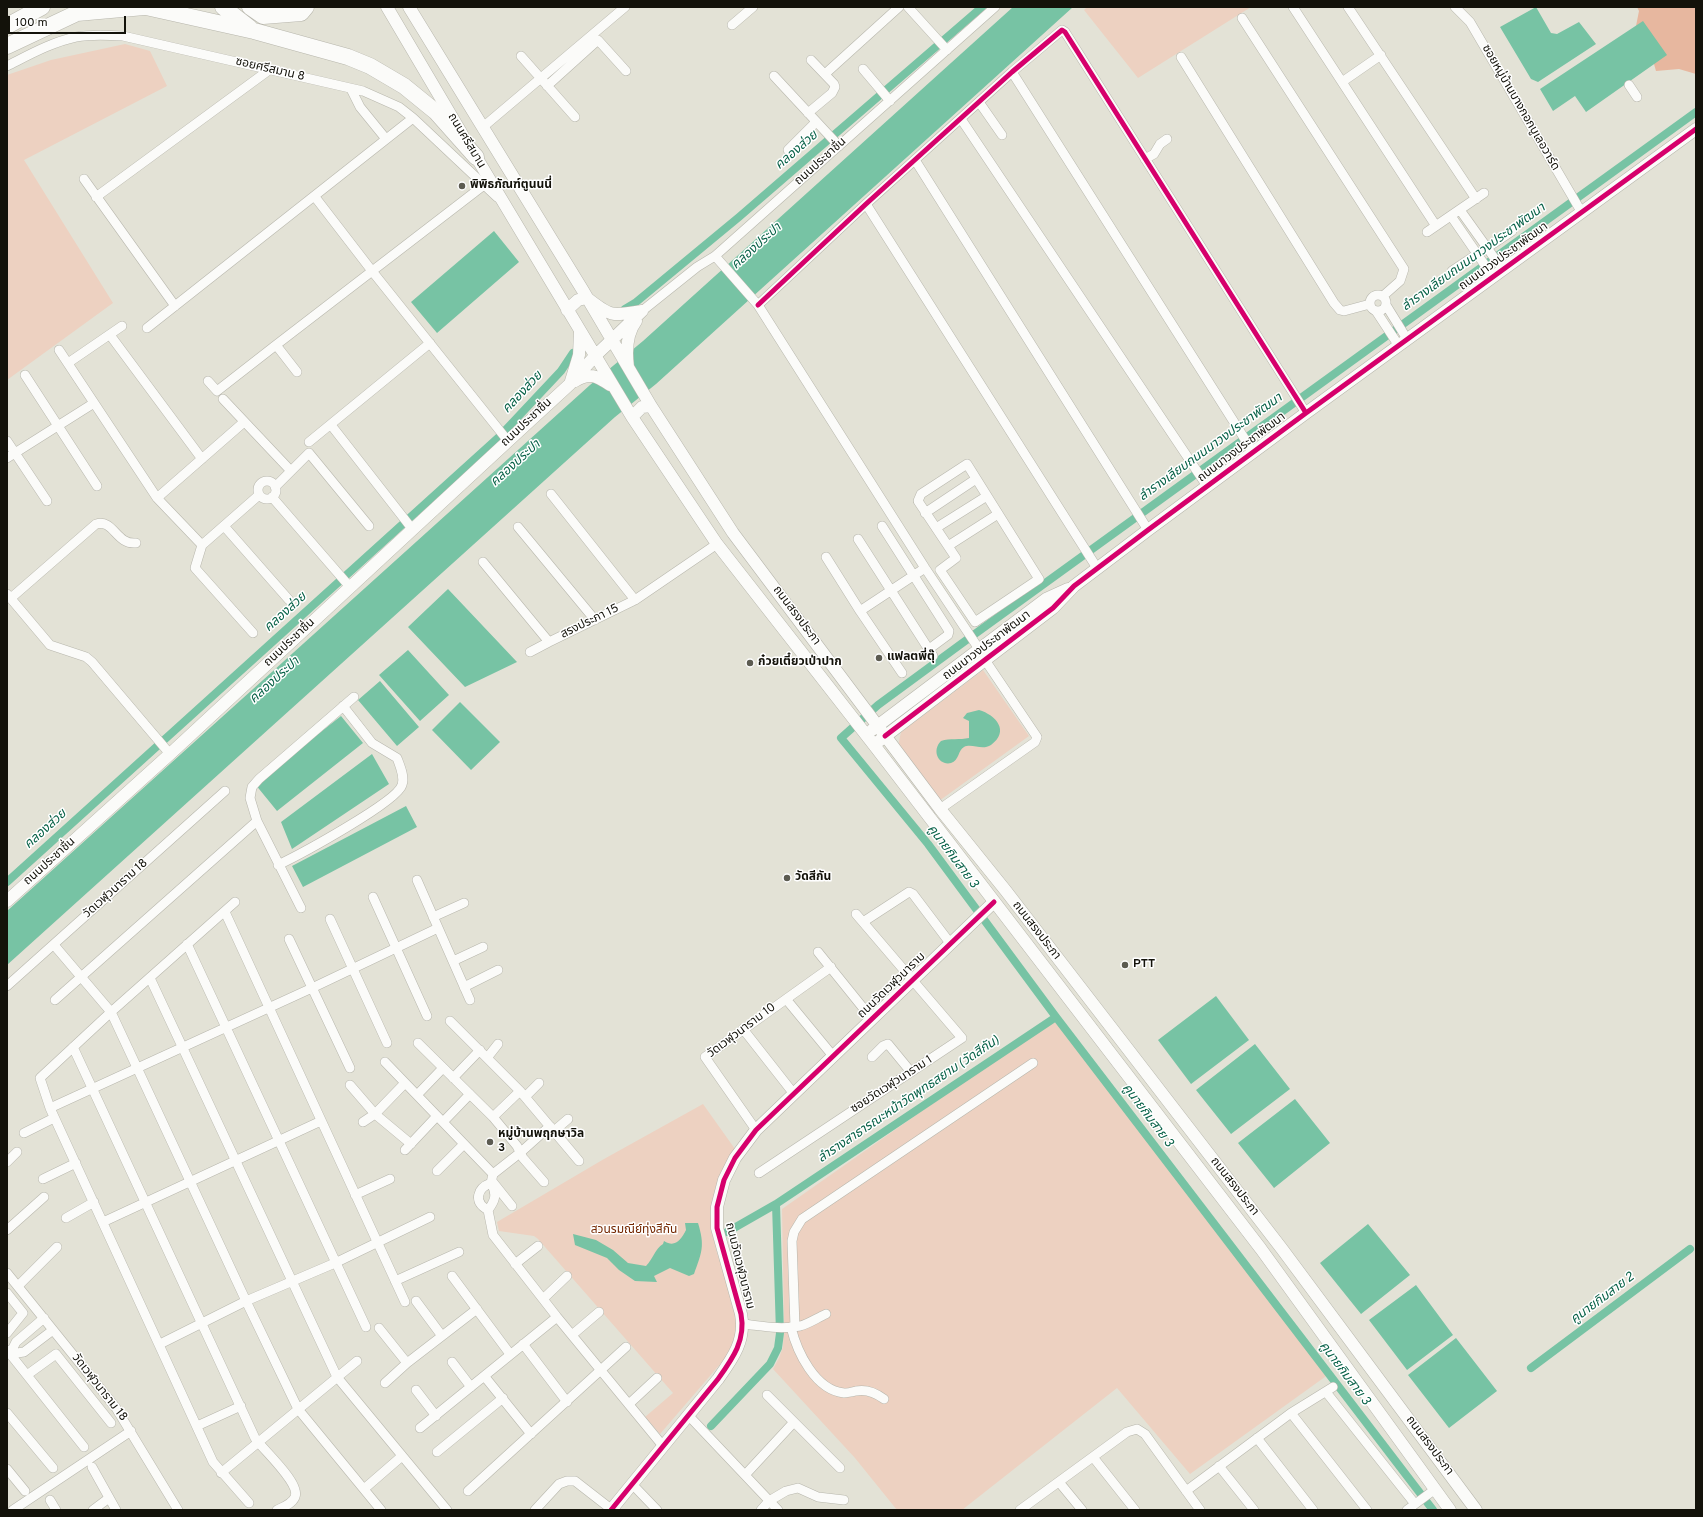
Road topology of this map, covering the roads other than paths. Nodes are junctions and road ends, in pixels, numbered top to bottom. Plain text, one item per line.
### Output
1 (20, 7) edge
2 (42, 7) edge
3 (145, 7) edge
4 (223, 7) edge
5 (306, 7) edge
6 (387, 7) edge
7 (409, 7) edge
8 (625, 7) edge
9 (753, 7) edge
10 (898, 7) edge
11 (908, 7) edge
12 (995, 7) edge
13 (1293, 7) edge
14 (1348, 7) edge
15 (1455, 7) edge
16 (257, 11) edge
17 (7, 14) edge
18 (1242, 18) dead end
19 (732, 25) dead end
20 (7, 26) edge
21 (254, 32) junction
22 (943, 45) junction
23 (7, 46) edge
24 (1381, 55) junction
25 (521, 56) dead end
26 (1181, 57) dead end
27 (811, 60) dead end
28 (7, 66) edge
29 (863, 69) dead end
30 (269, 70) junction
31 (626, 71) dead end
32 (1012, 72) junction
33 (825, 74) junction
34 (774, 76) dead end
35 (540, 78) junction
36 (1342, 82) junction
37 (1629, 85) dead end
38 (547, 86) junction
39 (351, 89) junction
40 (886, 96) junction
41 (1637, 98) dead end
42 (979, 102) junction
43 (808, 113) junction
44 (575, 117) dead end
45 (413, 118) junction
46 (961, 119) junction
47 (816, 122) junction
48 (484, 127) junction
49 (1696, 129) edge
50 (1002, 135) dead end
51 (386, 139) junction
52 (1167, 139) dead end
53 (834, 141) junction
54 (788, 150) dead end
55 (476, 157) junction
56 (1145, 159) junction
57 (915, 160) junction
58 (84, 179) dead end
59 (484, 185) junction
60 (96, 197) junction
61 (315, 197) junction
62 (502, 201) junction
63 (866, 204) junction
64 (1580, 209) junction
65 (1460, 210) junction
66 (1451, 216) junction
67 (1436, 226) junction
68 (1512, 230) dead end
69 (1427, 232) dead end
70 (1489, 250) junction
71 (715, 256) junction
72 (1484, 265) junction
73 (1500, 266) junction
74 (372, 271) junction
75 (1452, 271) dead end
76 (587, 298) junction
77 (1385, 300) junction
78 (756, 301) junction
79 (176, 306) junction
80 (1373, 307) junction
81 (567, 310) junction
82 (642, 311) junction
83 (122, 326) dead end
84 (147, 328) dead end
85 (580, 332) junction
86 (1401, 334) junction
87 (110, 335) junction
88 (612, 341) junction
89 (430, 343) junction
90 (276, 345) junction
91 (60, 350) dead end
92 (624, 354) junction
93 (595, 356) junction
94 (68, 363) junction
95 (297, 372) dead end
96 (601, 374) junction
97 (25, 375) dead end
98 (208, 381) dead end
99 (570, 384) junction
100 (223, 399) dead end
101 (648, 401) junction
102 (94, 402) junction
103 (1304, 409) junction
104 (629, 414) junction
105 (244, 422) junction
106 (331, 424) junction
107 (58, 426) junction
108 (504, 436) junction
109 (7, 441) edge
110 (309, 442) dead end
111 (1251, 449) junction
112 (11, 455) edge
113 (202, 459) junction
114 (291, 471) junction
115 (976, 479) junction
116 (1204, 482) junction
117 (97, 486) dead end
118 (275, 487) junction
119 (551, 494) dead end
120 (259, 495) junction
121 (986, 496) junction
122 (272, 497) junction
123 (157, 498) junction
124 (46, 501) dead end
125 (925, 513) junction
126 (998, 514) junction
127 (408, 524) junction
128 (224, 526) junction
129 (370, 526) dead end
130 (882, 526) dead end
131 (1145, 526) junction
132 (518, 527) dead end
133 (936, 528) junction
134 (858, 539) dead end
135 (136, 542) dead end
136 (717, 544) junction
137 (202, 545) junction
138 (948, 546) junction
139 (826, 557) dead end
140 (483, 562) dead end
141 (925, 568) junction
142 (1098, 568) junction
143 (913, 575) junction
144 (349, 586) junction
145 (1074, 586) junction
146 (891, 589) junction
147 (9, 596) edge
148 (289, 600) dead end
149 (635, 600) junction
150 (860, 611) junction
151 (595, 620) junction
152 (801, 623) junction
153 (253, 633) dead end
154 (787, 634) junction
155 (549, 642) junction
156 (979, 648) junction
157 (530, 652) dead end
158 (985, 660) junction
159 (902, 673) dead end
160 (354, 697) dead end
161 (343, 706) junction
162 (875, 721) junction
163 (863, 731) junction
164 (886, 736) junction
165 (874, 745) junction
166 (170, 754) junction
167 (224, 791) dead end
168 (940, 809) junction
169 (257, 821) junction
170 (278, 865) junction
171 (417, 880) dead end
172 (373, 897) dead end
173 (7, 901) edge
174 (235, 902) dead end
175 (464, 903) dead end
176 (301, 908) dead end
177 (986, 909) junction
178 (225, 912) junction
179 (856, 914) dead end
180 (433, 916) junction
181 (330, 919) dead end
182 (863, 922) junction
183 (438, 928) junction
184 (289, 939) dead end
185 (950, 943) junction
186 (187, 944) junction
187 (54, 945) junction
188 (483, 947) dead end
189 (396, 948) junction
190 (818, 952) dead end
191 (453, 960) junction
192 (353, 968) junction
193 (831, 968) junction
194 (498, 970) dead end
195 (82, 977) junction
196 (150, 978) junction
197 (913, 980) junction
198 (7, 986) edge
199 (464, 987) junction
200 (312, 988) junction
201 (786, 999) junction
202 (55, 1000) dead end
203 (470, 1000) dead end
204 (268, 1007) junction
205 (111, 1012) junction
206 (427, 1016) dead end
207 (872, 1019) junction
208 (450, 1021) dead end
209 (226, 1026) junction
210 (743, 1029) junction
211 (387, 1043) dead end
212 (418, 1043) dead end
213 (498, 1044) dead end
214 (182, 1046) junction
215 (73, 1047) junction
216 (480, 1050) junction
217 (833, 1056) junction
218 (872, 1057) dead end
219 (487, 1058) junction
220 (385, 1062) dead end
221 (1033, 1063) dead end
222 (138, 1067) junction
223 (350, 1068) dead end
224 (443, 1068) junction
225 (911, 1072) junction
226 (453, 1078) junction
227 (405, 1083) junction
228 (539, 1083) dead end
229 (350, 1085) dead end
230 (93, 1088) junction
231 (470, 1094) junction
232 (522, 1094) junction
233 (794, 1094) junction
234 (417, 1095) junction
235 (50, 1108) junction
236 (375, 1114) junction
237 (493, 1117) junction
238 (54, 1118) junction
239 (440, 1119) junction
240 (568, 1119) dead end
241 (321, 1121) junction
242 (363, 1122) dead end
243 (552, 1129) junction
244 (756, 1130) junction
245 (24, 1133) dead end
246 (279, 1141) junction
247 (464, 1144) junction
248 (17, 1152) dead end
249 (521, 1152) junction
250 (235, 1161) junction
251 (579, 1161) dead end
252 (7, 1162) edge
253 (76, 1163) junction
254 (437, 1171) dead end
255 (759, 1173) dead end
256 (43, 1179) dead end
257 (390, 1179) dead end
258 (492, 1179) junction
259 (191, 1182) junction
260 (544, 1182) dead end
261 (355, 1195) junction
262 (44, 1198) dead end
263 (94, 1202) junction
264 (146, 1202) junction
265 (512, 1206) dead end
266 (488, 1212) junction
267 (430, 1217) dead end
268 (66, 1218) dead end
269 (103, 1222) junction
270 (7, 1230) edge
271 (1274, 1239) junction
272 (377, 1242) junction
273 (538, 1246) dead end
274 (57, 1247) dead end
275 (1261, 1249) junction
276 (459, 1252) dead end
277 (335, 1263) junction
278 (515, 1264) junction
279 (7, 1274) edge
280 (452, 1276) dead end
281 (568, 1276) dead end
282 (292, 1280) junction
283 (395, 1281) junction
284 (18, 1286) junction
285 (7, 1293) edge
286 (543, 1299) junction
287 (246, 1301) junction
288 (416, 1301) dead end
289 (405, 1302) dead end
290 (477, 1309) junction
291 (599, 1312) dead end
292 (826, 1314) dead end
293 (557, 1317) junction
294 (44, 1318) junction
295 (202, 1322) junction
296 (743, 1324) junction
297 (366, 1327) dead end
298 (791, 1327) junction
299 (380, 1328) dead end
300 (53, 1330) junction
301 (7, 1333) edge
302 (572, 1334) junction
303 (442, 1336) junction
304 (160, 1344) junction
305 (523, 1344) junction
306 (626, 1348) dead end
307 (8, 1353) edge
308 (510, 1354) junction
309 (357, 1361) dead end
310 (452, 1362) dead end
311 (407, 1363) junction
312 (601, 1370) junction
313 (27, 1375) junction
314 (485, 1376) junction
315 (337, 1377) junction
316 (657, 1378) dead end
317 (385, 1383) dead end
318 (471, 1387) junction
319 (416, 1390) dead end
320 (767, 1395) dead end
321 (504, 1398) junction
322 (884, 1399) dead end
323 (567, 1402) junction
324 (629, 1404) junction
325 (241, 1406) junction
326 (298, 1409) junction
327 (7, 1412) edge
328 (1291, 1413) junction
329 (688, 1415) junction
330 (436, 1416) junction
331 (794, 1422) junction
332 (111, 1423) dead end
333 (197, 1426) junction
334 (420, 1428) dead end
335 (131, 1431) junction
336 (531, 1434) junction
337 (1257, 1438) junction
338 (258, 1442) junction
339 (84, 1446) dead end
340 (663, 1446) junction
341 (437, 1452) dead end
342 (402, 1456) junction
343 (1093, 1457) junction
344 (1219, 1466) junction
345 (92, 1467) dead end
346 (53, 1468) dead end
347 (840, 1468) dead end
348 (7, 1469) edge
349 (221, 1473) junction
350 (745, 1475) junction
351 (1059, 1482) junction
352 (632, 1484) junction
353 (364, 1489) junction
354 (25, 1491) dead end
355 (468, 1491) dead end
356 (1186, 1491) junction
357 (1431, 1492) junction
358 (109, 1498) junction
359 (50, 1500) dead end
360 (844, 1500) dead end
361 (769, 1502) junction
362 (249, 1503) dead end
363 (1417, 1503) junction
364 (1024, 1509) edge
365 (13, 1510) edge
366 (56, 1510) edge
367 (92, 1510) edge
368 (116, 1510) edge
369 (178, 1510) edge
370 (277, 1510) edge
371 (382, 1510) edge
372 (447, 1510) edge
373 (535, 1510) edge
374 (611, 1510) edge
375 (657, 1510) edge
376 (761, 1510) edge
377 (778, 1510) edge
378 (1082, 1510) edge
379 (1136, 1510) edge
380 (1200, 1510) edge
381 (1254, 1510) edge
382 (1313, 1510) edge
383 (1367, 1510) edge
384 (1407, 1510) edge
385 (1450, 1510) edge
386 (1476, 1510) edge

1 - 17 highway
2 - 20 highway
3 - 21 highway
3 - 23 highway
4 - 21 highway
5 - 16 highway
6 - 55 main road, ถนนศรีสมาน
7 - 48 main road, ถนนศรีสมาน
8 - 35 street
9 - 19 street
10 - 33 street
11 - 22 street
12 - 22 street, ถนนประชาชื่น
13 - 36 street
14 - 24 street
15 - 64 street, ซอยหมู่บ้านบางกอกบูเลอวาร์ด
18 - 77 street
21 - 55 highway
22 - 40 street, ถนนประชาชื่น
24 - 36 street
24 - 65 street
25 - 35 street
26 - 80 street
27 - 33 street
28 - 30 street, ซอยศรีสมาน 8
29 - 40 street
30 - 39 street, ซอยศรีสมาน 8
30 - 60 street
31 - 38 street
32 - 42 street
32 - 56 street
32 - 111 street
33 - 43 street
34 - 43 street
35 - 38 street
35 - 48 street
36 - 67 street
37 - 41 street
38 - 44 street
39 - 45 street, ซอยศรีสมาน 8
39 - 51 street
40 - 53 street, ถนนประชาชื่น
42 - 46 street
42 - 50 street
43 - 47 street
45 - 51 street
45 - 59 street, ซอยศรีสมาน 8
46 - 57 street
46 - 116 street
47 - 53 street
47 - 54 street
48 - 76 main road, ถนนศรีสมาน
49 - 64 main road, ถนนนาวงประชาพัฒนา
51 - 61 street
52 - 56 street
53 - 71 street, ถนนประชาชื่น
55 - 62 main road, ถนนศรีสมาน
56 - 103 street
57 - 63 street
57 - 131 street
58 - 60 street
59 - 62 street, ซอยศรีสมาน 8
59 - 74 street
60 - 79 street
61 - 74 street
61 - 79 street
62 - 81 main road, ถนนศรีสมาน
63 - 78 street
63 - 142 street
64 - 73 main road, ถนนนาวงประชาพัฒนา
65 - 66 street
65 - 70 street
66 - 67 street
66 - 72 street
67 - 69 street
68 - 70 street
70 - 72 street
70 - 73 street
71 - 78 street
71 - 82 street, ถนนประชาชื่น
72 - 73 main road, ถนนนาวงประชาพัฒนา
72 - 75 street
72 - 86 main road, ถนนนาวงประชาพัฒนา
74 - 89 street
74 - 90 street
76 - 81 main road
76 - 82 main road
76 - 88 main road, ถนนศรีสมาน
77 - 80 street
77 - 80 street
77 - 86 street
78 - 141 street
79 - 84 street
80 - 86 street
81 - 85 main road, ถนนศรีสมาน
82 - 88 main road
82 - 92 main road
83 - 87 street
85 - 93 main road, ถนนศรีสมาน
85 - 99 main road
86 - 103 main road, ถนนนาวงประชาพัฒนา
87 - 94 street
87 - 113 street
88 - 92 main road, ถนนสรงประภา
88 - 93 main road
89 - 106 street
89 - 108 street
90 - 95 street
90 - 98 street
91 - 94 street
92 - 101 main road, ถนนสรงประภา
93 - 96 main road
93 - 99 main road
94 - 102 street
96 - 99 main road
96 - 104 main road, ถนนสรงประภา
97 - 107 street
99 - 108 main road, ถนนประชาชื่น
100 - 105 street
101 - 104 main road
101 - 152 main road, ถนนสรงประภา
102 - 107 street
102 - 123 street
103 - 111 main road, ถนนนาวงประชาพัฒนา
104 - 136 main road, ถนนสรงประภา
105 - 113 street
105 - 114 street
106 - 110 street
106 - 127 street
107 - 112 street
107 - 117 street
108 - 127 main road, ถนนประชาชื่น
109 - 112 street
111 - 116 main road, ถนนนาวงประชาพัฒนา
112 - 124 street
113 - 123 street
114 - 118 street
114 - 129 street
115 - 121 street
115 - 125 street
115 - 125 street
116 - 131 main road, ถนนนาวงประชาพัฒนา
118 - 120 street
118 - 122 street
119 - 149 street
120 - 122 street
120 - 128 street
121 - 126 street
121 - 133 street
122 - 144 street
123 - 137 street
125 - 133 street
126 - 138 street
126 - 138 street
127 - 144 main road, ถนนประชาชื่น
128 - 137 street
128 - 148 street
130 - 143 street
131 - 142 main road, ถนนนาวงประชาพัฒนา
132 - 151 street
133 - 138 street
134 - 146 street
135 - 147 street
136 - 149 street, สรงประภา 15
136 - 154 main road, ถนนสรงประภา
137 - 153 street
139 - 150 street
140 - 155 street, สรงประภา 15
141 - 143 street
141 - 156 street
142 - 145 main road, ถนนนาวงประชาพัฒนา
143 - 146 street
143 - 146 street
144 - 166 main road, ถนนประชาชื่น
145 - 156 main road, ถนนนาวงประชาพัฒนา
145 - 158 main road, ถนนนาวงประชาพัฒนา
146 - 150 street
147 - 166 street
149 - 151 street, สรงประภา 15
150 - 159 street
151 - 155 street, สรงประภา 15
152 - 154 main road
152 - 162 main road, ถนนสรงประภา
154 - 163 main road, ถนนสรงประภา
155 - 157 street
156 - 162 main road, ถนนนาวงประชาพัฒนา
158 - 164 main road, ถนนนาวงประชาพัฒนา
158 - 168 street
160 - 161 street
161 - 169 street
161 - 170 street
162 - 163 main road, ถนนนาวงประชาพัฒนา
162 - 164 main road, ถนนสรงประภา
163 - 165 main road, ถนนสรงประภา
164 - 165 main road, ถนนนาวงประชาพัฒนา
164 - 168 main road, ถนนสรงประภา
165 - 177 main road, ถนนสรงประภา
166 - 173 main road, ถนนประชาชื่น
167 - 187 street, วัดเวฬุวนาราม 18
168 - 271 main road, ถนนสรงประภา
169 - 170 street
169 - 195 street
170 - 176 street
171 - 180 street
172 - 189 street
174 - 178 street
175 - 180 street
177 - 185 main road, ถนนวัดเวฬุวนาราม
177 - 275 main road, ถนนสรงประภา
178 - 186 street
178 - 204 street
179 - 182 street
180 - 183 street
181 - 192 street
182 - 185 street
182 - 197 street
183 - 189 street
183 - 191 street
184 - 200 street
185 - 197 main road, ถนนวัดเวฬุวนาราม
186 - 196 street
186 - 209 street
187 - 195 street
187 - 198 street, วัดเวฬุวนาราม 18
188 - 191 street
189 - 192 street
189 - 206 street
190 - 193 street
191 - 199 street
192 - 200 street
192 - 211 street
193 - 201 street, วัดเวฬุวนาราม 10
193 - 207 street
194 - 199 street
195 - 202 street
195 - 205 street
196 - 205 street
196 - 214 street
197 - 207 main road, ถนนวัดเวฬุวนาราม
197 - 225 street, ซอยวัดเวฬุวนาราม 1
199 - 203 street
200 - 204 street
200 - 223 street
201 - 210 street, วัดเวฬุวนาราม 10
201 - 217 street
204 - 209 street
204 - 241 street
205 - 215 street
205 - 222 street
207 - 217 main road, ถนนวัดเวฬุวนาราม
208 - 216 street
209 - 214 street
209 - 246 street
210 - 233 street
210 - 244 street, วัดเวฬุวนาราม 10
212 - 224 street
213 - 219 street
214 - 222 street
214 - 250 street
215 - 230 street
215 - 235 street
216 - 219 street
216 - 226 street
217 - 233 main road, ถนนวัดเวฬุวนาราม
218 - 225 street
219 - 232 street
220 - 227 street
221 - 298 street
222 - 230 street
222 - 259 street
224 - 226 street
224 - 234 street
225 - 255 street, ซอยวัดเวฬุวนาราม 1
226 - 231 street
227 - 234 street
227 - 236 street
228 - 232 street
229 - 236 street
230 - 235 street
230 - 264 street
231 - 237 street
231 - 239 street
232 - 237 street
232 - 243 street
233 - 244 main road, ถนนวัดเวฬุวนาราม
234 - 239 street
235 - 238 street
236 - 239 street
236 - 242 street
237 - 249 street
238 - 245 street
238 - 253 street
239 - 247 street
240 - 243 street
241 - 246 street
241 - 261 street
243 - 249 street
243 - 251 street
244 - 296 main road, ถนนวัดเวฬุวนาราม
246 - 250 street
246 - 277 street
247 - 254 street
247 - 258 street
248 - 252 street
249 - 258 street
249 - 260 street
250 - 259 street
250 - 282 street
253 - 256 street
253 - 263 street
257 - 261 street
258 - 265 street
258 - 266 street
258 - 266 street
259 - 264 street
259 - 287 street
261 - 272 street
262 - 270 street
263 - 268 street
263 - 269 street
264 - 269 street
264 - 295 street
266 - 278 street
267 - 272 street
269 - 304 street
271 - 275 main road
271 - 386 main road, ถนนสรงประภา
272 - 277 street
272 - 283 street
273 - 278 street
274 - 284 street
275 - 357 main road, ถนนสรงประภา
276 - 283 street
277 - 282 street
277 - 297 street
278 - 286 street
279 - 284 street, วัดเวฬุวนาราม 18
280 - 290 street
281 - 286 street
282 - 287 street
282 - 315 street
283 - 289 street
284 - 294 street, วัดเวฬุวนาราม 18
285 - 301 street
286 - 293 street
287 - 295 street
287 - 326 street
288 - 303 street
290 - 303 street
290 - 308 street
291 - 302 street
292 - 298 street
293 - 302 street
293 - 305 street
294 - 300 street, วัดเวฬุวนาราม 18
294 - 307 street
295 - 304 street
295 - 325 street
296 - 298 street
296 - 329 main road, ถนนวัดเวฬุวนาราม
298 - 322 street
299 - 311 street
300 - 307 street
300 - 335 street, วัดเวฬุวนาราม 18
302 - 312 street
303 - 311 street
304 - 333 street
305 - 308 street
305 - 323 street
306 - 312 street
307 - 313 street
308 - 314 street
309 - 315 street
310 - 318 street
311 - 317 street
312 - 323 street
312 - 324 street
313 - 332 street
313 - 339 street
314 - 318 street
314 - 321 street
315 - 326 street
315 - 342 street
316 - 324 street
318 - 330 street
319 - 330 street
320 - 331 street
321 - 336 street
321 - 341 street
323 - 336 street
324 - 340 street
325 - 333 street
325 - 338 street
326 - 338 street
326 - 353 street
327 - 346 street
328 - 337 street
328 - 363 street
328 - 383 street
329 - 340 main road, ถนนวัดเวฬุวนาราม
329 - 350 street
330 - 334 street
331 - 347 street
331 - 350 street
333 - 349 street
335 - 365 street
335 - 369 street, วัดเวฬุวนาราม 18
336 - 355 street
337 - 344 street
337 - 382 street
338 - 349 street
338 - 370 street
340 - 352 main road, ถนนวัดเวฬุวนาราม
342 - 353 street
342 - 372 street
343 - 351 street
343 - 356 street
343 - 379 street
344 - 356 street
344 - 381 street
345 - 358 street
348 - 354 street
349 - 362 street
350 - 361 street
351 - 364 street
351 - 378 street
352 - 374 main road, ถนนวัดเวฬุวนาราม
352 - 375 street
353 - 371 street
356 - 380 street
357 - 363 street
357 - 385 main road, ถนนสรงประภา
358 - 367 street
358 - 368 street
359 - 366 street
360 - 361 street
361 - 376 street
361 - 377 street
363 - 384 street
373 - 374 street

